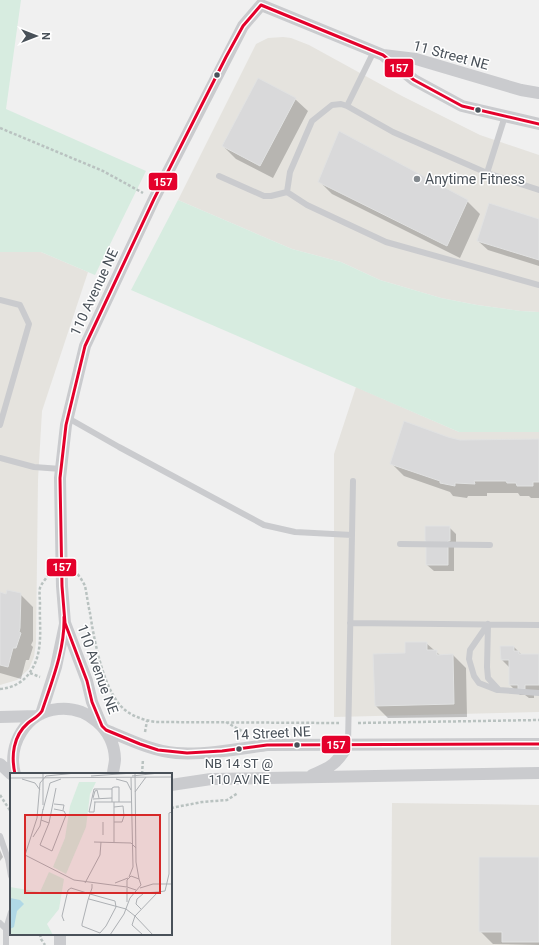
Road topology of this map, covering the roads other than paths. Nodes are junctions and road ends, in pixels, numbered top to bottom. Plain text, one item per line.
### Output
1 (379, 53) junction
2 (539, 92) edge
3 (347, 106) junction
4 (505, 116) junction
5 (539, 124) edge
6 (487, 173) junction
7 (219, 176) dead end
8 (539, 190) edge
9 (287, 192) junction
10 (539, 285) edge
11 (0, 300) edge
12 (68, 418) junction
13 (0, 425) edge
14 (0, 458) edge
15 (61, 469) junction
16 (353, 481) dead end
17 (352, 535) junction
18 (400, 544) dead end
19 (490, 545) dead end
20 (65, 623) junction
21 (350, 623) junction
22 (488, 624) junction
23 (539, 625) edge
24 (499, 690) junction
25 (539, 693) edge
26 (39, 715) junction
27 (0, 717) edge
28 (104, 728) junction
29 (539, 744) edge
30 (348, 745) junction
31 (0, 764) edge
32 (10, 773) edge
33 (15, 773) edge
34 (113, 773) edge
35 (539, 773) edge
36 (305, 778) junction
37 (172, 785) edge
38 (0, 836) edge
39 (10, 870) edge
40 (10, 915) edge
41 (0, 923) edge
42 (6, 929) junction
43 (6, 945) edge

1 - 2 street, 11 Street NE
1 - 3 lane
1 - 4 street, 11 Street NE
1 - 12 street, 110 Avenue NE
3 - 6 lane
3 - 9 lane
4 - 5 street, 11 Street NE
4 - 6 lane
6 - 8 lane
7 - 9 lane
9 - 10 lane
11 - 13 lane
12 - 15 street, 110 Avenue NE
12 - 17 lane
14 - 15 lane
15 - 20 street, 110 Avenue NE
16 - 17 lane
17 - 21 lane
18 - 19 lane
20 - 26 street, 110 Avenue NE
20 - 28 street, 110 Avenue NE
21 - 22 lane
21 - 30 lane
22 - 23 lane
22 - 24 lane
22 - 24 lane
24 - 25 lane
26 - 27 street
26 - 28 street
26 - 33 street
28 - 30 street, 14 Street NE
28 - 34 street, 110 Avenue NE
29 - 30 street, 14 Street NE
30 - 36 street
31 - 32 street
35 - 36 street
36 - 37 street
38 - 39 lane
40 - 42 lane
41 - 42 lane
42 - 43 lane

